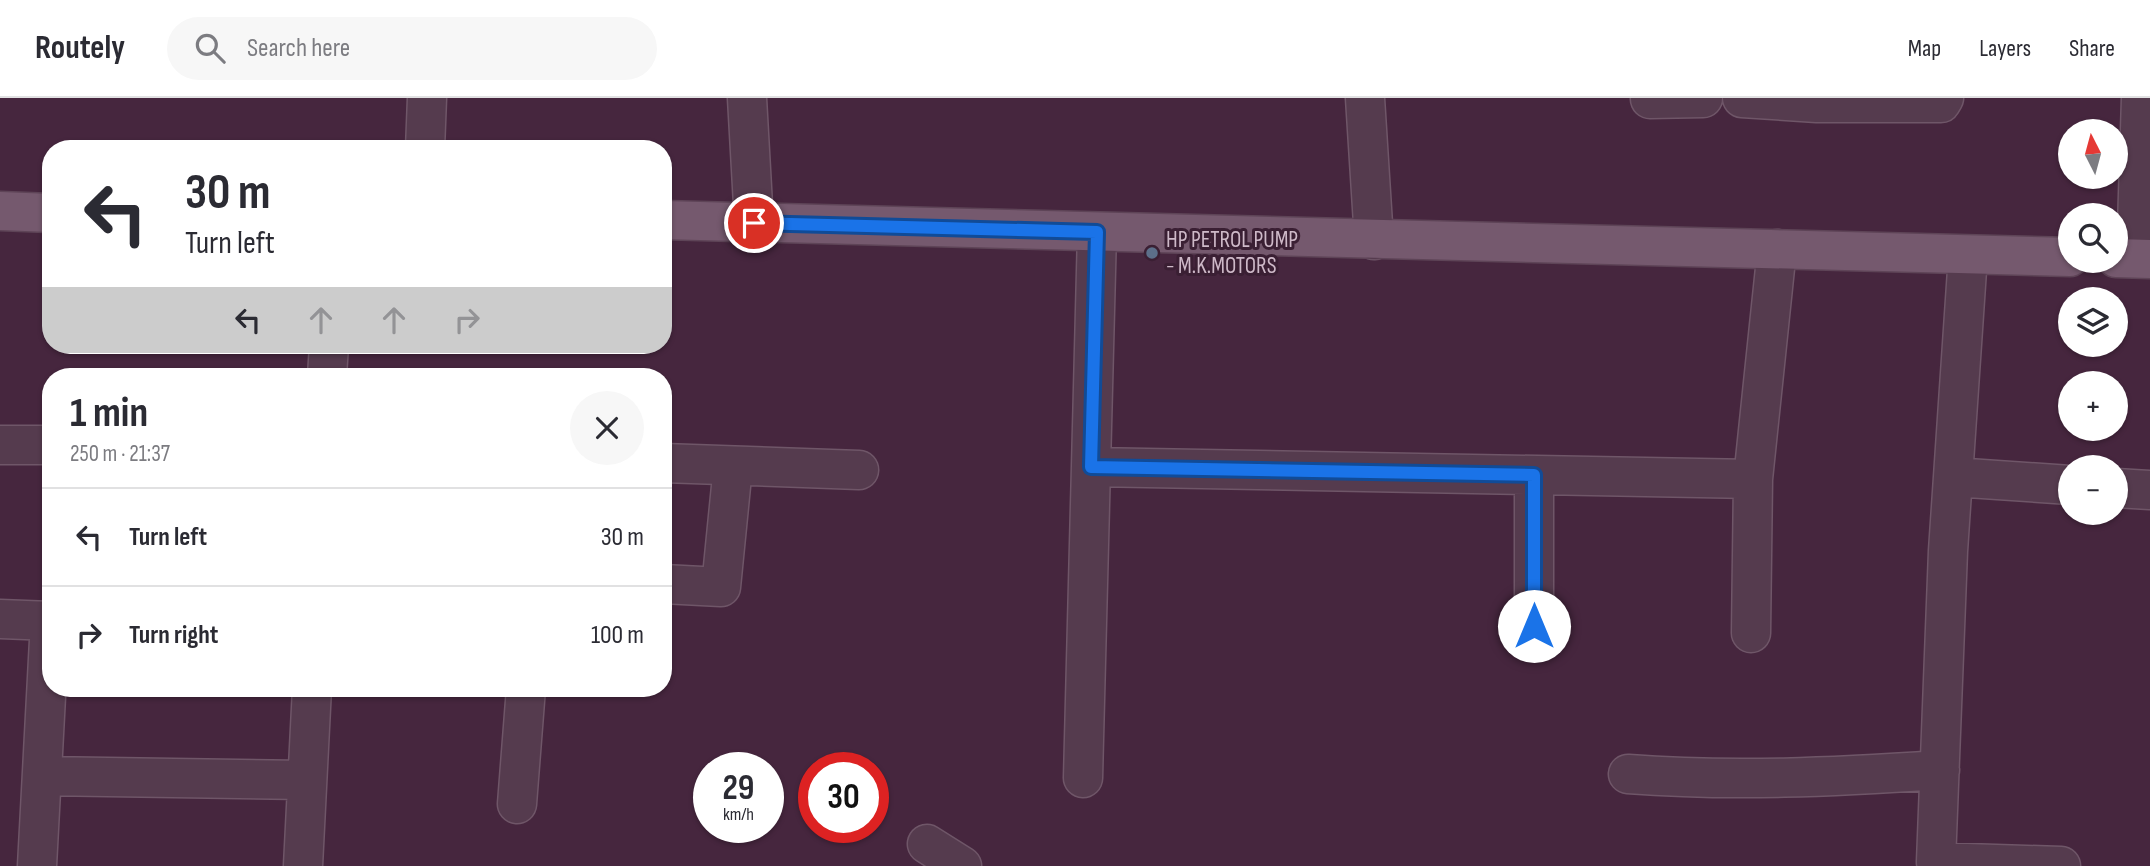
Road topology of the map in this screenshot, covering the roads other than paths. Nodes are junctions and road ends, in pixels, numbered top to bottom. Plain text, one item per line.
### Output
1 (427, 98) edge
2 (747, 98) edge
3 (1365, 98) edge
4 (1703, 98) edge
5 (1742, 98) edge
6 (1944, 98) edge
7 (2141, 98) edge
8 (1650, 99) edge
9 (425, 140) edge
10 (0, 211) edge
11 (42, 213) edge
12 (672, 220) edge
13 (754, 223) junction
14 (1097, 232) junction
15 (1374, 240) junction
16 (1777, 249) junction
17 (1968, 255) junction
18 (2058, 257) edge
19 (2134, 258) edge
20 (0, 445) edge
21 (42, 445) edge
22 (672, 463) edge
23 (733, 466) junction
24 (1091, 467) junction
25 (859, 470) dead end
26 (1534, 475) junction
27 (1953, 477) junction
28 (1753, 479) junction
29 (2058, 484) edge
30 (2128, 489) edge
31 (2150, 490) edge
32 (672, 584) edge
33 (0, 619) edge
34 (42, 621) edge
35 (1534, 626) dead end
36 (1751, 633) dead end
37 (47, 697) edge
38 (311, 697) edge
39 (525, 697) edge
40 (1940, 770) junction
41 (1628, 774) dead end
42 (42, 776) junction
43 (1083, 778) dead end
44 (306, 780) junction
45 (517, 804) dead end
46 (927, 844) dead end
47 (37, 866) edge
48 (303, 866) edge
49 (962, 866) edge
50 (2062, 866) edge

1 - 9 street
2 - 13 street
3 - 15 street
4 - 8 street
5 - 6 street
7 - 19 street
10 - 11 main road
12 - 13 main road
13 - 14 main road
14 - 15 main road
14 - 24 street
15 - 16 main road
16 - 17 main road
16 - 28 street
17 - 18 main road
17 - 27 street
20 - 21 street
22 - 23 street
23 - 25 street
23 - 32 street
24 - 26 street
24 - 43 street
26 - 28 street
26 - 35 street
27 - 29 street
27 - 40 street
28 - 36 street
30 - 31 street
33 - 34 street
37 - 42 street
38 - 44 street
39 - 45 street
40 - 41 street
40 - 50 street
42 - 44 street
42 - 47 street
44 - 48 street
46 - 49 street

